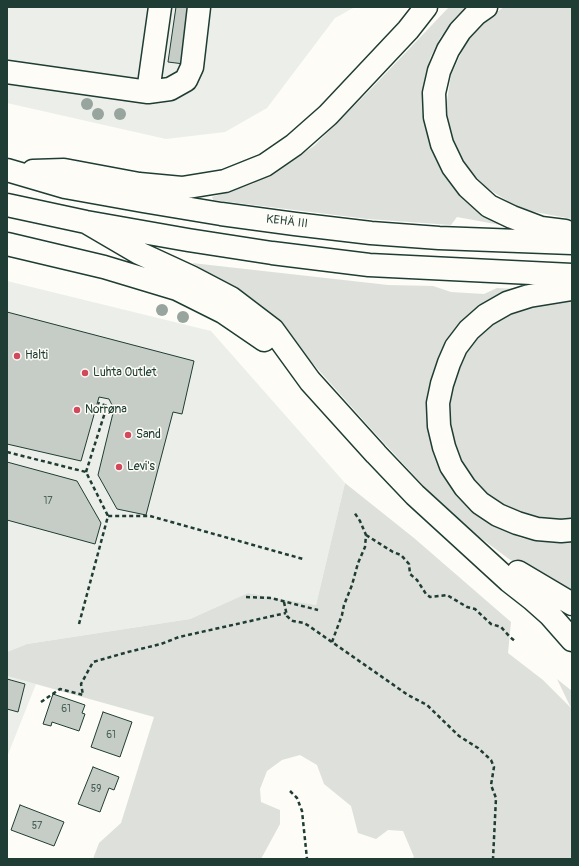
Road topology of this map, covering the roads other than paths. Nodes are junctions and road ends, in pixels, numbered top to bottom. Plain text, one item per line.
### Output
1 (160, 7) edge
2 (199, 7) edge
3 (426, 7) edge
4 (436, 7) edge
5 (486, 7) edge
6 (408, 30) junction
7 (7, 72) edge
8 (148, 92) junction
9 (10, 171) edge
10 (7, 205) edge
11 (86, 222) junction
12 (572, 232) edge
13 (572, 243) edge
14 (7, 244) edge
15 (572, 275) edge
16 (572, 289) edge
17 (310, 381) junction
18 (572, 530) edge
19 (457, 534) junction
20 (572, 604) edge
21 (572, 640) edge

1 - 8 main road
2 - 8 main road
3 - 6 main road
4 - 6 main road
5 - 12 main road
6 - 9 main road
7 - 8 main road
9 - 13 main road, KEHÄ III
10 - 11 main road
11 - 15 main road
11 - 17 main road
14 - 17 main road
16 - 18 main road
17 - 19 main road
19 - 20 main road
19 - 21 main road

